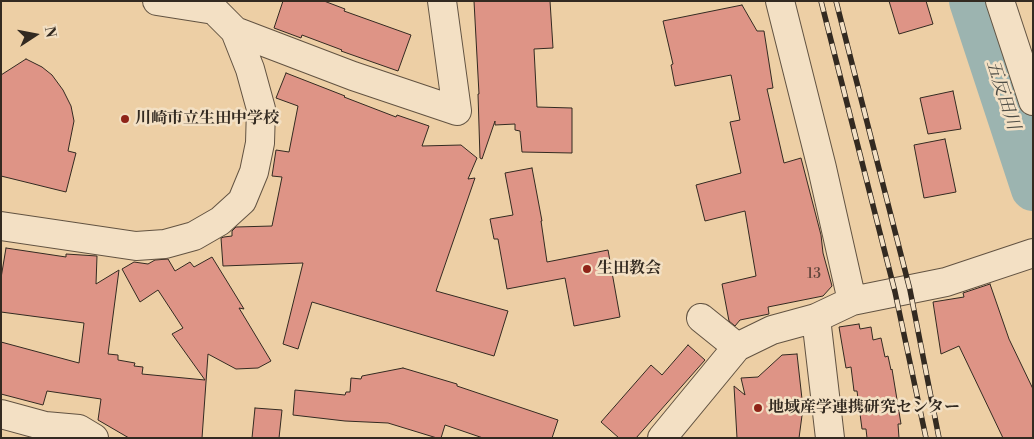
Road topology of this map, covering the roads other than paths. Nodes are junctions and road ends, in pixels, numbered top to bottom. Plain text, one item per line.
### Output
1 (157, 1) edge
2 (442, 1) edge
3 (780, 1) edge
4 (1000, 1) edge
5 (235, 31) junction
6 (1033, 101) edge
7 (1, 226) edge
8 (1031, 253) edge
9 (852, 301) junction
10 (701, 318) dead end
11 (816, 318) junction
12 (736, 347) junction
13 (1, 414) edge
14 (94, 438) edge
15 (662, 438) edge
16 (830, 438) edge

1 - 5 street
2 - 5 street
3 - 9 street
4 - 6 street
5 - 7 street
8 - 9 street
9 - 11 street
10 - 12 street
11 - 12 street
11 - 16 street
12 - 15 street
13 - 14 street

